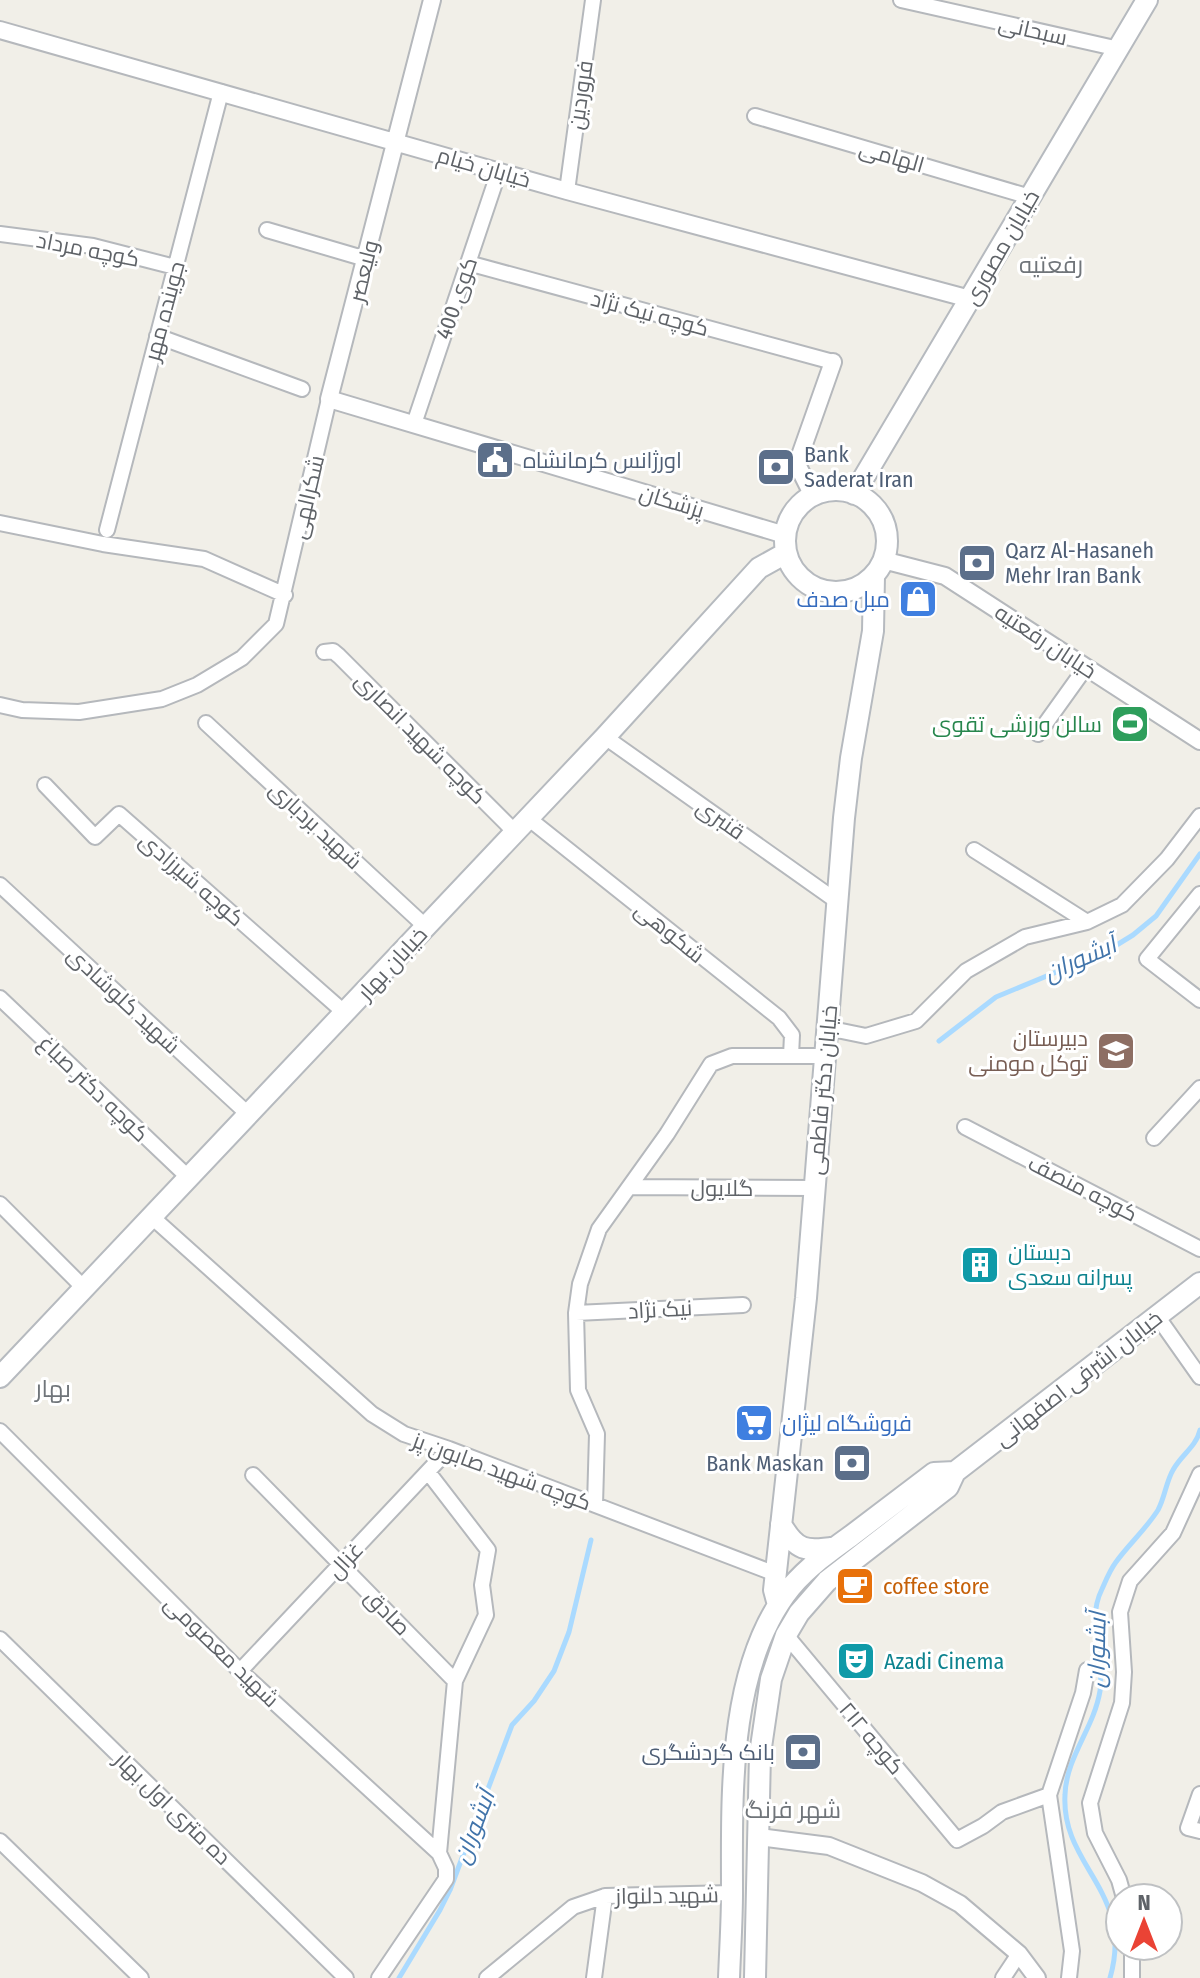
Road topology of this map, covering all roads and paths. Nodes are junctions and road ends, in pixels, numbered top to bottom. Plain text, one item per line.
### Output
1 (432, 0) edge
2 (593, 0) edge
3 (901, 0) edge
4 (1147, 0) edge
5 (0, 30) edge
6 (1119, 49) junction
7 (221, 92) junction
8 (755, 116) dead end
9 (395, 142) junction
10 (499, 171) junction
11 (567, 191) junction
12 (1030, 197) junction
13 (267, 230) dead end
14 (0, 234) edge
15 (366, 259) junction
16 (468, 263) junction
17 (175, 267) junction
18 (970, 299) junction
19 (157, 336) junction
20 (833, 362) joint
21 (302, 389) dead end
22 (329, 399) junction
23 (414, 424) junction
24 (854, 494) junction
25 (813, 496) junction
26 (0, 523) edge
27 (107, 530) dead end
28 (786, 544) junction
29 (879, 568) junction
30 (285, 595) junction
31 (324, 652) dead end
32 (1086, 667) junction
33 (0, 705) edge
34 (206, 723) dead end
35 (1038, 734) dead end
36 (605, 737) junction
37 (1200, 741) edge
38 (45, 785) dead end
39 (1200, 816) edge
40 (522, 825) junction
41 (974, 850) dead end
42 (0, 885) edge
43 (1200, 894) edge
44 (838, 902) junction
45 (1087, 922) junction
46 (426, 927) junction
47 (0, 998) edge
48 (1200, 1000) edge
49 (345, 1013) junction
50 (827, 1028) junction
51 (791, 1056) junction
52 (825, 1056) junction
53 (1200, 1088) edge
54 (249, 1115) junction
55 (965, 1127) dead end
56 (1154, 1138) dead end
57 (189, 1178) junction
58 (629, 1187) junction
59 (815, 1188) junction
60 (0, 1204) edge
61 (152, 1217) junction
62 (1200, 1249) edge
63 (1200, 1283) edge
64 (85, 1289) junction
65 (743, 1305) dead end
66 (576, 1313) junction
67 (1157, 1316) junction
68 (0, 1377) edge
69 (1200, 1377) edge
70 (0, 1431) edge
71 (449, 1449) junction
72 (428, 1472) junction
73 (955, 1472) junction
74 (1200, 1474) edge
75 (253, 1475) dead end
76 (595, 1505) junction
77 (781, 1524) junction
78 (836, 1547) junction
79 (341, 1564) junction
80 (776, 1574) junction
81 (778, 1605) junction
82 (786, 1635) junction
83 (0, 1639) edge
84 (1087, 1670) dead end
85 (240, 1671) junction
86 (455, 1681) junction
87 (1200, 1794) edge
88 (1049, 1795) junction
89 (1200, 1831) edge
90 (759, 1837) junction
91 (0, 1841) edge
92 (439, 1853) junction
93 (1120, 1882) edge
94 (732, 1893) junction
95 (605, 1896) junction
96 (1019, 1954) junction
97 (141, 1978) edge
98 (346, 1978) edge
99 (379, 1978) edge
100 (487, 1978) edge
101 (594, 1978) edge
102 (729, 1978) edge
103 (755, 1978) edge
104 (1003, 1978) edge
105 (1037, 1978) edge
106 (1069, 1978) edge

1 - 9 street, ولیعصر
2 - 11 street, فروردین
3 - 6 street, سبحانی
4 - 6 main road, خیابان مصوری
5 - 7 street, خیابان خیام
6 - 12 main road, خیابان مصوری
7 - 9 street, خیابان خیام
7 - 17 street, جوینده مهر
8 - 12 street, الهامی
9 - 10 street, خیابان خیام
9 - 15 street, ولیعصر
10 - 11 street, خیابان خیام
10 - 16 street, کوی 400
11 - 18 street, خیابان خیام
12 - 18 main road, خیابان مصوری
13 - 15 street
14 - 17 street, کوچه مرداد
15 - 22 street, ولیعصر
16 - 20 street, کوچه نیک نژاد
16 - 23 street, کوی 400
17 - 19 street, جوینده مهر
18 - 24 main road, خیابان مصوری
19 - 21 street
19 - 27 street, جوینده مهر
20 - 25 street
22 - 23 street, پزشکان
22 - 30 street, شکرالهی
23 - 28 street, پزشکان
24 - 25 main road
24 - 29 main road
25 - 28 main road
26 - 30 street
28 - 29 main road
28 - 36 main road, خیابان بهار
29 - 32 street, خیابان رفعتیه
29 - 44 main road, خیابان دکتر فاطمی
30 - 33 street, شکرالهی
31 - 40 street, کوچه شهید انصاری
32 - 35 street
32 - 37 street, خیابان رفعتیه
34 - 46 street, شهید بردباری
36 - 40 main road, خیابان بهار
36 - 44 street, قنبری
38 - 49 street, کوچه شیرزادی
39 - 45 street
40 - 46 main road, خیابان بهار
40 - 51 street, شکوهی
41 - 45 street
42 - 54 street, شهید کلوشادی
43 - 48 street
44 - 50 main road, خیابان دکتر فاطمی
45 - 50 street
46 - 49 main road, خیابان بهار
47 - 57 street, کوچه دکتر صباغ
49 - 54 main road, خیابان بهار
50 - 52 main road, خیابان دکتر فاطمی
51 - 52 street
51 - 58 street
52 - 59 main road, خیابان دکتر فاطمی
53 - 56 street
54 - 57 main road, خیابان بهار
55 - 62 street, کوچه منصف
57 - 61 main road, خیابان بهار
58 - 59 street, گلایول
58 - 66 street
59 - 77 main road, خیابان دکتر فاطمی
60 - 64 street
61 - 64 main road, خیابان بهار
61 - 71 street, کوچه شهید صابون پز
63 - 67 main road, خیابان اشرفی اصفهانی
64 - 68 main road, خیابان بهار
65 - 66 street, نیک نژاد
66 - 76 street
67 - 69 street
67 - 73 main road, خیابان اشرفی اصفهانی
70 - 85 street, شهید معصومی
71 - 72 street, غزال
71 - 76 street, کوچه شهید صابون پز
72 - 79 street, غزال
72 - 86 street
73 - 78 main road, خیابان اشرفی اصفهانی
73 - 82 main road, خیابان اشرفی اصفهانی
74 - 93 street
75 - 79 street, صادق
76 - 80 street, کوچه شهید صابون پز
77 - 78 main road
77 - 80 main road, خیابان دکتر فاطمی
78 - 81 main road, خیابان اشرفی اصفهانی
79 - 85 street, غزال
79 - 86 street, صادق
80 - 81 main road, خیابان دکتر فاطمی
81 - 94 main road, خیابان اشرفی اصفهانی
82 - 88 street, کوچه ۲۱۲
82 - 90 main road, خیابان اشرفی اصفهانی
83 - 98 street, ده متری اول بهار
84 - 88 street
85 - 92 street, شهید معصومی
86 - 92 street
87 - 89 street
88 - 106 street
90 - 96 street
90 - 103 main road, خیابان اشرفی اصفهانی
91 - 97 street
92 - 99 street, شهید معصومی
94 - 95 street, شهید دلنواز
94 - 102 main road, خیابان اشرفی اصفهانی
95 - 100 street, شهید دلنواز
95 - 101 street
96 - 104 street
96 - 105 street

